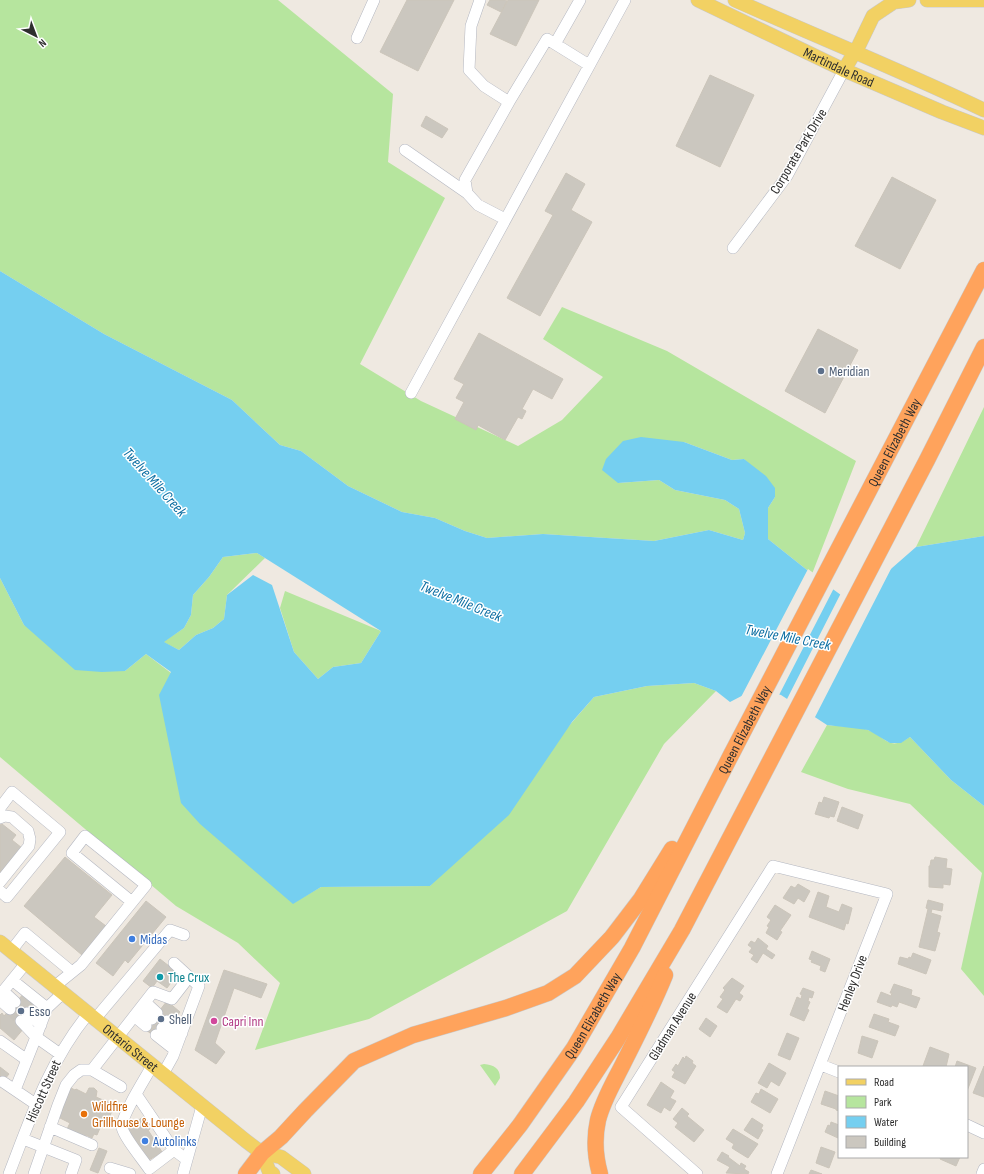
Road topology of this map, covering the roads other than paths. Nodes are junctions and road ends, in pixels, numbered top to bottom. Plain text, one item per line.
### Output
1 (374, 0) edge
2 (480, 0) edge
3 (580, 0) edge
4 (625, 0) edge
5 (698, 0) edge
6 (735, 0) edge
7 (909, 0) edge
8 (927, 0) edge
9 (984, 0) edge
10 (356, 38) dead end
11 (555, 44) junction
12 (854, 52) junction
13 (589, 65) junction
14 (844, 70) junction
15 (509, 102) junction
16 (984, 110) edge
17 (984, 128) edge
18 (405, 150) dead end
19 (467, 193) junction
20 (505, 219) junction
21 (733, 248) dead end
22 (984, 270) edge
23 (984, 347) edge
24 (411, 393) dead end
25 (731, 755) junction
26 (0, 808) edge
27 (0, 818) edge
28 (780, 867) joint
29 (0, 882) edge
30 (0, 891) edge
31 (132, 902) junction
32 (682, 930) junction
33 (184, 935) dead end
34 (3, 946) edge
35 (26, 963) junction
36 (174, 963) dead end
37 (72, 972) junction
38 (189, 977) junction
39 (12, 980) junction
40 (59, 990) junction
41 (1, 995) edge
42 (13, 1006) tunnel mouth
43 (47, 1008) junction
44 (140, 1009) junction
45 (91, 1016) junction
46 (41, 1024) junction
47 (36, 1037) junction
48 (117, 1037) junction
49 (0, 1041) edge
50 (178, 1042) junction
51 (60, 1054) junction
52 (27, 1060) junction
53 (821, 1065) junction
54 (92, 1070) junction
55 (157, 1070) junction
56 (838, 1072) edge
57 (3, 1082) dead end
58 (121, 1087) dead end
59 (15, 1090) junction
60 (136, 1094) junction
61 (36, 1105) junction
62 (202, 1106) junction
63 (968, 1125) edge
64 (50, 1127) junction
65 (984, 1133) edge
66 (23, 1139) junction
67 (92, 1145) dead end
68 (44, 1147) junction
69 (174, 1150) junction
70 (262, 1153) junction
71 (186, 1159) junction
72 (110, 1168) dead end
73 (984, 1169) edge
74 (8, 1174) edge
75 (34, 1174) edge
76 (71, 1174) edge
77 (130, 1174) edge
78 (183, 1174) edge
79 (246, 1174) edge
80 (273, 1174) edge
81 (304, 1174) edge
82 (481, 1174) edge
83 (522, 1174) edge
84 (600, 1174) edge
85 (697, 1174) edge
86 (777, 1174) edge
87 (982, 1174) edge

1 - 10 street
2 - 15 street
3 - 11 street
4 - 13 street
5 - 14 main road, Martindale Road
6 - 12 main road, Martindale Road
7 - 12 main road
8 - 9 main road
11 - 13 street
11 - 15 street
12 - 14 main road
12 - 16 main road, Martindale Road
13 - 20 street
14 - 17 main road, Martindale Road
14 - 21 street, Corporate Park Drive
15 - 19 street
18 - 19 street
19 - 20 street
20 - 24 street
22 - 25 highway, Queen Elizabeth Way
23 - 32 highway
25 - 70 highway
25 - 82 highway, Queen Elizabeth Way
26 - 30 street
27 - 29 street
28 - 53 street, Henley Drive
28 - 85 street, Gladman Avenue
31 - 31 street
31 - 37 street
32 - 83 highway
32 - 84 highway
33 - 45 street, Hiscott Street
34 - 35 main road, Ontario Street
34 - 37 street
35 - 39 street
35 - 40 main road, Ontario Street
36 - 38 street
37 - 40 street
38 - 44 street
38 - 50 street
39 - 41 street
39 - 43 street
40 - 43 street
40 - 45 main road, Ontario Street
41 - 42 street
43 - 46 street
44 - 44 street
44 - 48 street
45 - 48 main road, Ontario Street
45 - 51 street, Hiscott Street
46 - 47 street
46 - 47 street
47 - 51 street
47 - 52 street
48 - 54 street
48 - 55 main road, Ontario Street
49 - 52 street
50 - 50 street
50 - 55 street
51 - 61 street, Hiscott Street
52 - 59 street
53 - 56 street
53 - 86 street, Henley Drive
54 - 58 street
54 - 64 street
55 - 60 street
55 - 62 main road, Ontario Street
57 - 59 street
59 - 61 street
60 - 69 street
60 - 69 street
61 - 66 street, Hiscott Street
62 - 70 main road, Ontario Street
62 - 71 street
63 - 65 street
64 - 67 street
64 - 68 street
66 - 68 street
66 - 74 street, Hiscott Street
68 - 75 street
68 - 76 street
69 - 71 street
70 - 79 highway
70 - 80 main road, Ontario Street
70 - 81 main road, Ontario Street
71 - 78 street
72 - 77 street
73 - 87 street

